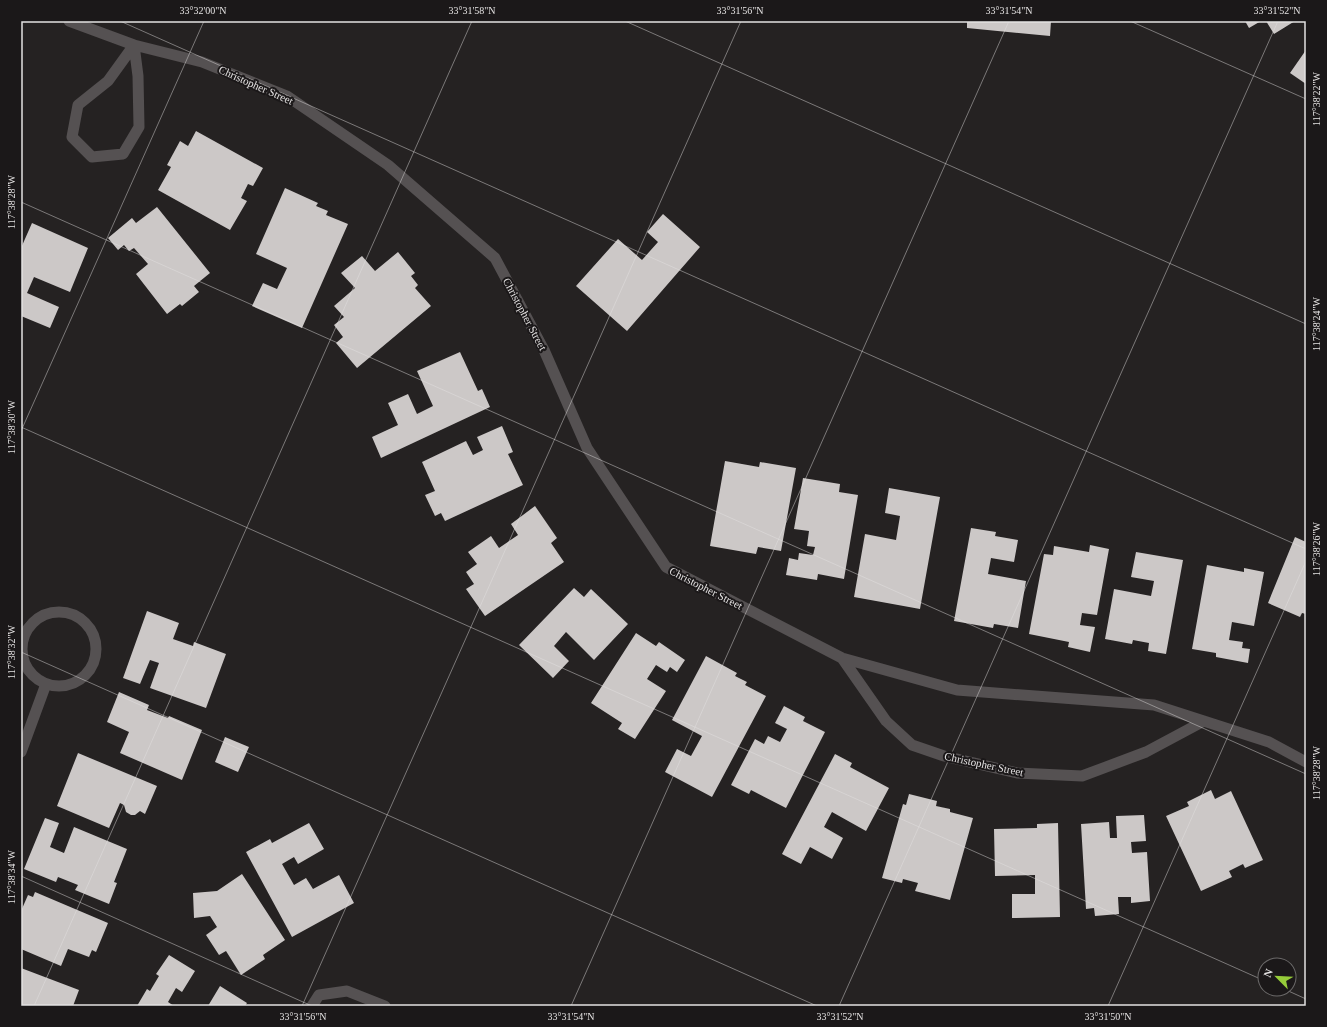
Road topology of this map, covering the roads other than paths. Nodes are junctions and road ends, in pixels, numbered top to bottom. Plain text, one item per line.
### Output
1 (69, 21) edge
2 (134, 44) junction
3 (842, 658) junction
4 (46, 684) junction
5 (1204, 721) junction
6 (21, 752) edge
7 (1306, 762) edge
8 (312, 1006) edge
9 (385, 1006) edge

1 - 2 street, Christopher Street
2 - 2 street
2 - 3 street, Christopher Street
3 - 5 street, Christopher Street
3 - 5 street, Christopher Street
4 - 4 street
4 - 6 street
5 - 7 street, Christopher Street
8 - 9 street

